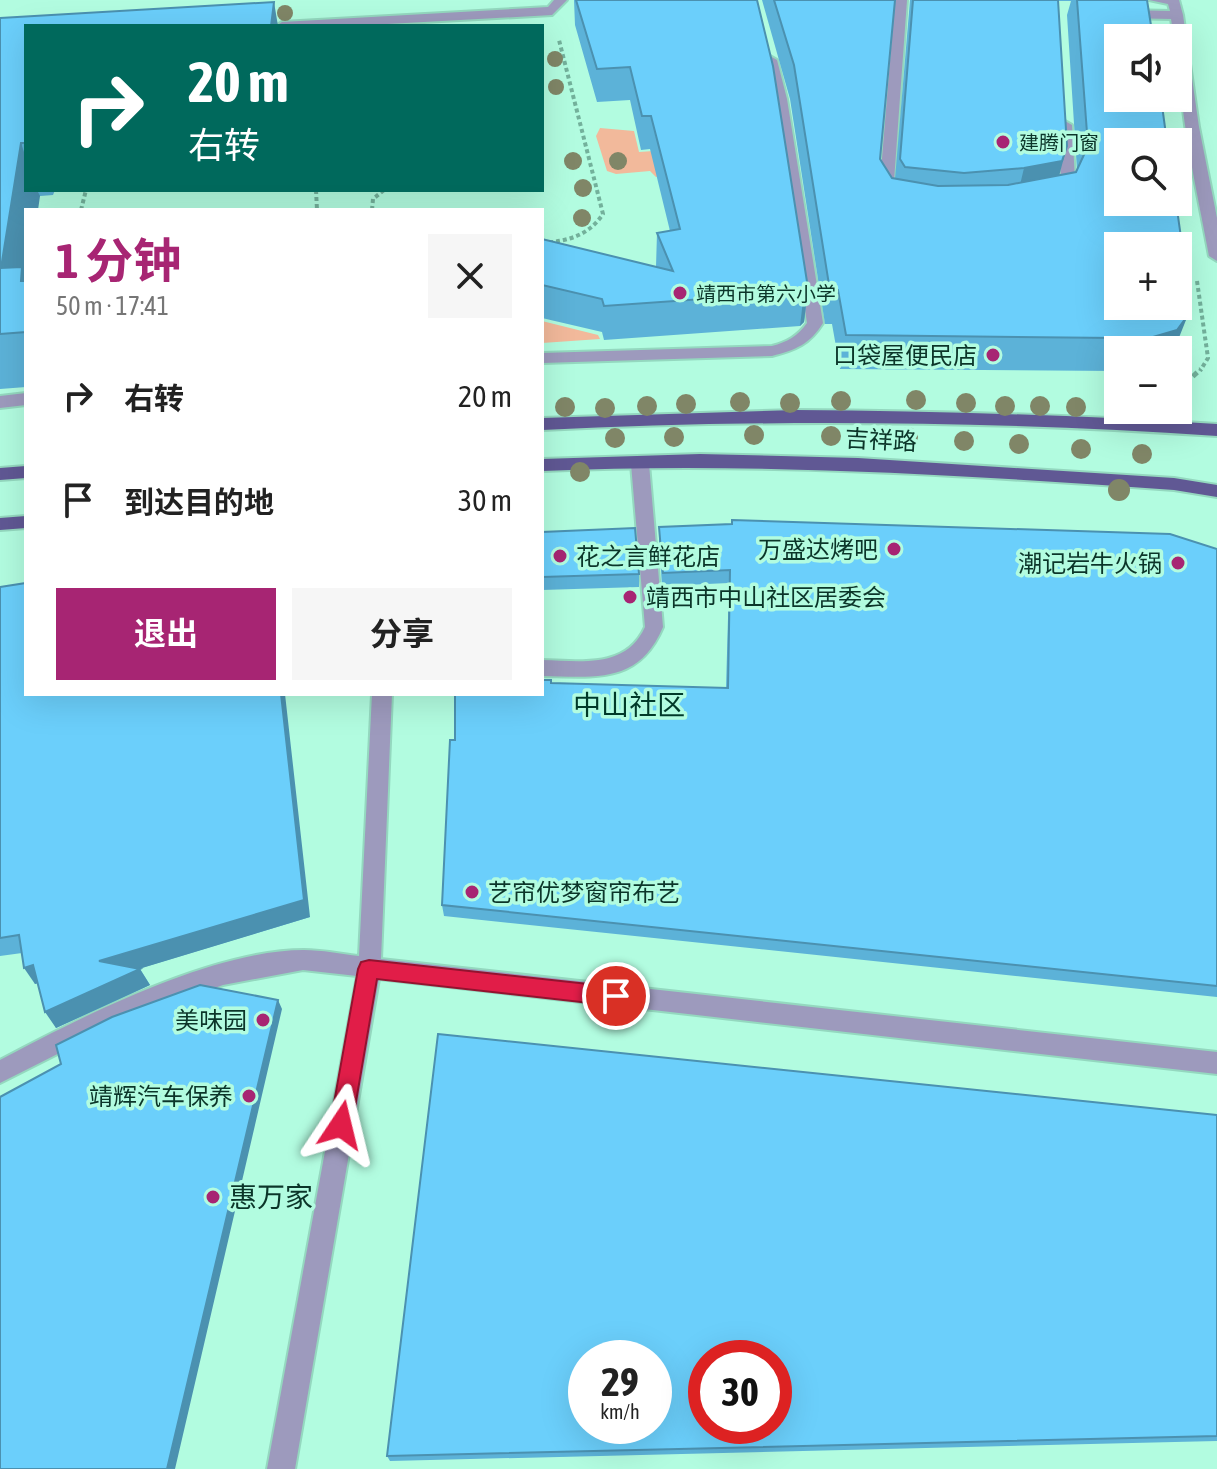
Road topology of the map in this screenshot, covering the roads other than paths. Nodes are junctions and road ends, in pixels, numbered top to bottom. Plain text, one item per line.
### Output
1 (901, 0) edge
2 (1155, 0) edge
3 (1173, 0) edge
4 (556, 5) edge
5 (1102, 12) edge
6 (1177, 15) junction
7 (308, 24) edge
8 (765, 42) edge
9 (1063, 103) edge
10 (1050, 203) edge
11 (892, 206) edge
12 (1217, 256) edge
13 (544, 358) edge
14 (24, 399) edge
15 (0, 402) edge
16 (544, 424) edge
17 (1217, 430) edge
18 (640, 464) junction
19 (544, 465) edge
20 (24, 472) edge
21 (0, 474) edge
22 (1217, 491) edge
23 (24, 522) edge
24 (0, 524) edge
25 (544, 668) edge
26 (382, 696) edge
27 (369, 969) junction
28 (1217, 1063) edge
29 (0, 1072) edge
30 (281, 1469) edge

1 - 11 street
2 - 3 street
3 - 6 street
4 - 7 street
5 - 6 street
6 - 12 street
8 - 13 street
9 - 10 street
14 - 15 street
16 - 17 main road, 吉祥路
18 - 19 main road, 吉祥路
18 - 22 main road, 吉祥路
18 - 25 street
20 - 21 main road
23 - 24 main road
26 - 27 street
27 - 28 street
27 - 29 street
27 - 30 street

